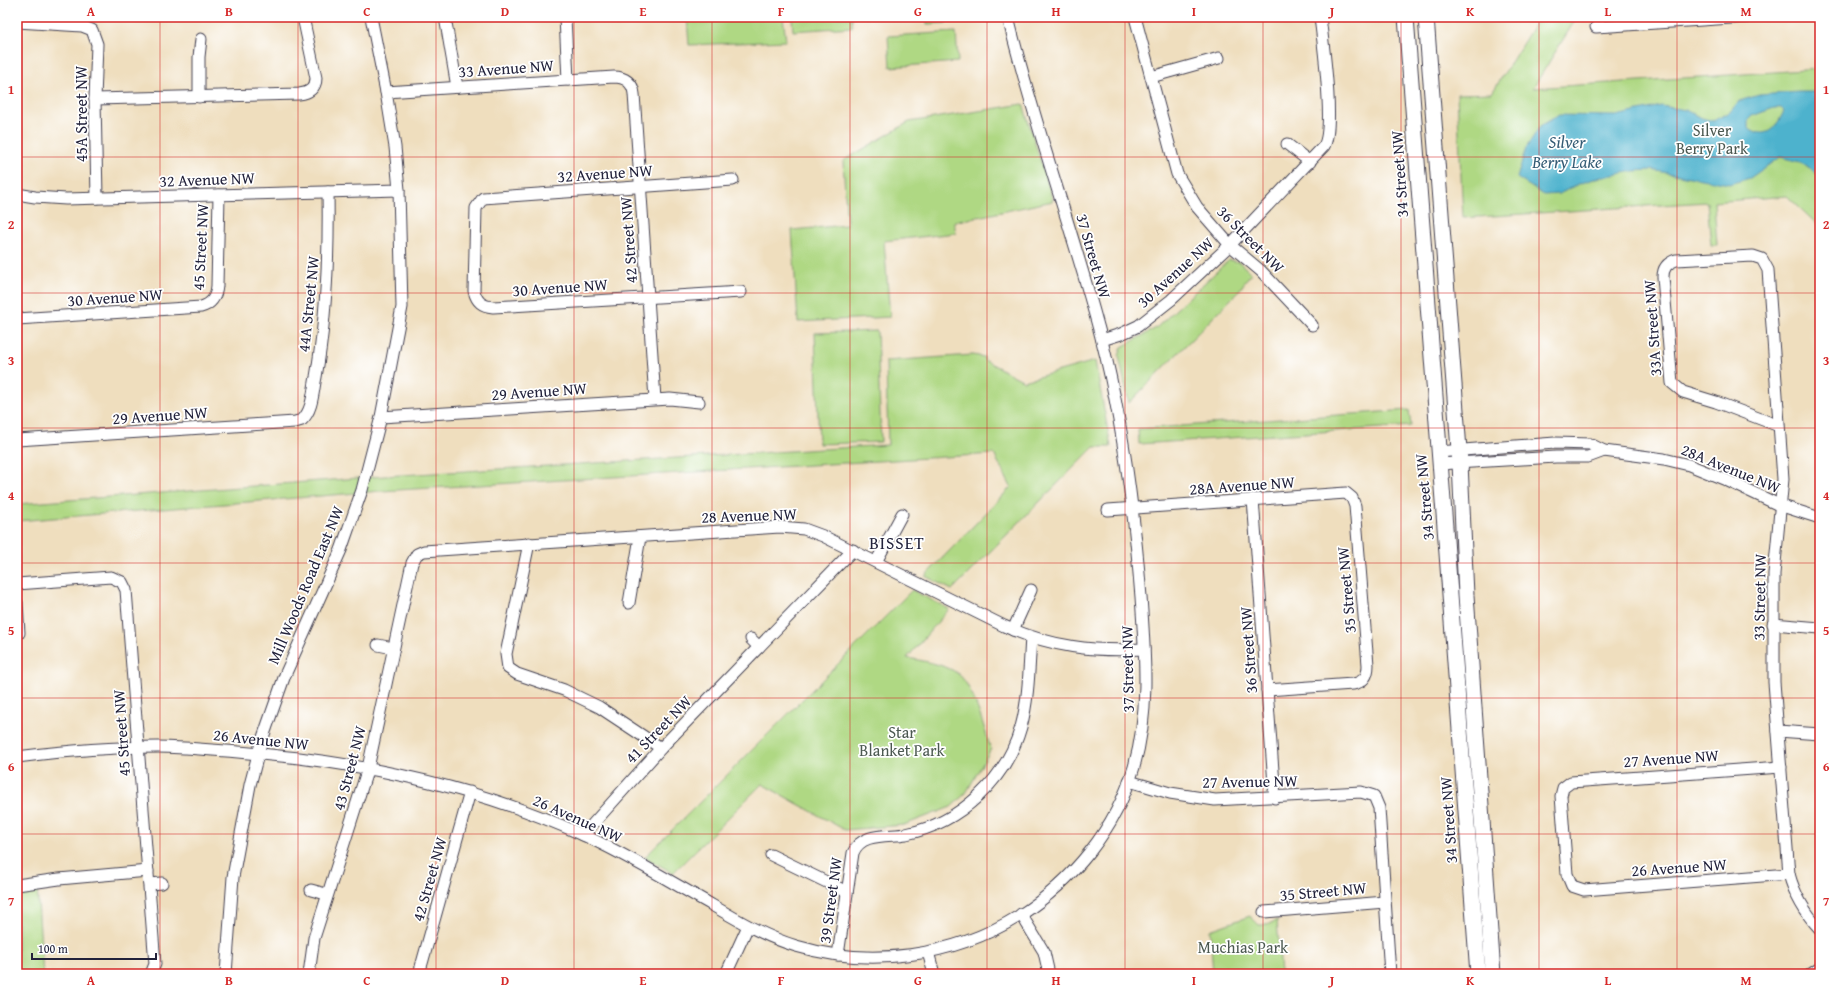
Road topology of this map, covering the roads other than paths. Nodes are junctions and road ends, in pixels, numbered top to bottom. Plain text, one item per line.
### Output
1 (303, 17) edge
2 (371, 17) edge
3 (445, 17) edge
4 (564, 17) edge
5 (1008, 17) edge
6 (1134, 17) edge
7 (1320, 17) edge
8 (1406, 17) edge
9 (1426, 17) edge
10 (1747, 17) edge
11 (1657, 20) edge
12 (17, 22) edge
13 (1596, 27) dead end
14 (201, 39) dead end
15 (1219, 58) dead end
16 (1151, 77) junction
17 (568, 80) junction
18 (628, 81) joint
19 (457, 87) junction
20 (386, 92) junction
21 (199, 97) junction
22 (95, 99) junction
23 (1287, 144) dead end
24 (1310, 162) junction
25 (733, 180) dead end
26 (641, 187) junction
27 (399, 190) junction
28 (328, 192) junction
29 (17, 194) edge
30 (219, 195) junction
31 (97, 198) junction
32 (1230, 245) junction
33 (1666, 266) joint
34 (741, 292) dead end
35 (648, 297) junction
36 (212, 300) joint
37 (478, 302) joint
38 (17, 319) edge
39 (1312, 324) dead end
40 (1102, 340) junction
41 (655, 400) junction
42 (699, 402) dead end
43 (381, 417) junction
44 (304, 418) joint
45 (1779, 426) junction
46 (17, 440) edge
47 (1459, 456) junction
48 (1439, 458) junction
49 (1352, 498) joint
50 (1253, 500) junction
51 (1779, 505) junction
52 (1132, 508) junction
53 (1108, 510) dead end
54 (902, 514) dead end
55 (1820, 518) edge
56 (640, 537) junction
57 (529, 543) junction
58 (853, 550) junction
59 (417, 554) joint
60 (876, 562) junction
61 (17, 584) edge
62 (1031, 590) dead end
63 (17, 603) edge
64 (629, 603) dead end
65 (1773, 624) junction
66 (1820, 628) edge
67 (1013, 630) junction
68 (19, 633) dead end
69 (1031, 637) junction
70 (751, 639) dead end
71 (378, 645) dead end
72 (759, 647) junction
73 (393, 648) junction
74 (1144, 649) junction
75 (1267, 690) junction
76 (1778, 731) junction
77 (1820, 734) edge
78 (139, 748) junction
79 (661, 748) junction
80 (258, 754) junction
81 (17, 757) edge
82 (1781, 766) junction
83 (368, 768) junction
84 (1129, 782) junction
85 (470, 792) junction
86 (1374, 796) joint
87 (1275, 798) junction
88 (583, 835) junction
89 (770, 856) dead end
90 (1082, 862) joint
91 (148, 871) junction
92 (1789, 874) junction
93 (162, 883) dead end
94 (149, 884) junction
95 (17, 885) edge
96 (1572, 886) joint
97 (311, 890) dead end
98 (847, 892) junction
99 (326, 894) junction
100 (1385, 902) junction
101 (1264, 912) dead end
102 (1021, 914) junction
103 (748, 926) junction
104 (1820, 929) edge
105 (928, 952) junction
106 (838, 955) junction
107 (1820, 968) edge
108 (151, 974) edge
109 (226, 974) edge
110 (309, 974) edge
111 (419, 974) edge
112 (726, 974) edge
113 (934, 974) edge
114 (1049, 974) edge
115 (1390, 974) edge
116 (1478, 974) edge
117 (1494, 974) edge
118 (1811, 974) edge

1 - 21 street
2 - 20 street, Mill Woods Road East NW
3 - 19 street
4 - 17 street
5 - 40 street, 37 Street NW
6 - 16 street, 36 Street NW
7 - 24 street, 30 Avenue NW
8 - 48 main road, 34 Street NW
9 - 47 main road
10 - 11 street
11 - 13 street
12 - 22 street, 45A Street NW
14 - 21 street
15 - 16 street
16 - 32 street, 36 Street NW
17 - 18 street, 33 Avenue NW
17 - 19 street, 33 Avenue NW
18 - 26 street, 42 Street NW
19 - 20 street, 33 Avenue NW
20 - 27 street, Mill Woods Road East NW
21 - 22 street
22 - 31 street, 45A Street NW
23 - 24 street
24 - 32 street, 30 Avenue NW
25 - 26 street, 32 Avenue NW
26 - 35 street, 42 Street NW
26 - 37 street, 32 Avenue NW
27 - 28 street, 32 Avenue NW
27 - 43 street, Mill Woods Road East NW
28 - 30 street, 32 Avenue NW
28 - 44 street, 44A Street NW
29 - 31 street, 32 Avenue NW
30 - 31 street, 32 Avenue NW
30 - 36 street, 45 Street NW
32 - 39 street, 36 Street NW
32 - 40 street, 30 Avenue NW
33 - 45 street, 33A Street NW
33 - 45 street, 33 Street NW
34 - 35 street, 30 Avenue NW
35 - 37 street, 30 Avenue NW
35 - 41 street, 42 Street NW
36 - 38 street, 30 Avenue NW
40 - 52 street, 37 Street NW
41 - 42 street, 29 Avenue NW
41 - 43 street, 29 Avenue NW
43 - 80 street, Mill Woods Road East NW
44 - 46 street, 29 Avenue NW
45 - 51 street, 33 Street NW
47 - 48 street, 28A Avenue NW
47 - 51 street, 28A Avenue NW
47 - 117 main road
48 - 116 main road, 34 Street NW
49 - 50 street, 28A Avenue NW
49 - 75 street, 35 Street NW
50 - 52 street, 28A Avenue NW
50 - 75 street, 36 Street NW
51 - 55 street, 28A Avenue NW
51 - 65 street, 33 Street NW
52 - 53 street
52 - 74 street, 37 Street NW
54 - 60 street
56 - 57 street, 28 Avenue NW
56 - 58 street, 28 Avenue NW
56 - 64 street
57 - 59 street, 28 Avenue NW
57 - 79 street
58 - 60 street, 28 Avenue NW
58 - 72 street, 41 Street NW
59 - 73 street, 43 Street NW
60 - 67 street, 28 Avenue NW
61 - 78 street, 45 Street NW
62 - 67 street
63 - 68 street
65 - 66 street
65 - 76 street, 33 Street NW
67 - 69 street, 28 Avenue NW
69 - 74 street, 28 Avenue NW
69 - 98 street, 39 Street NW
70 - 72 street
71 - 73 street
72 - 79 street, 41 Street NW
73 - 83 street, 43 Street NW
74 - 84 street, 37 Street NW
75 - 87 street, 36 Street NW
76 - 77 street
76 - 82 street, 33 Street NW
78 - 80 street, 26 Avenue NW
78 - 81 street, 26 Avenue NW
78 - 91 street, 45 Street NW
79 - 88 street, 41 Street NW
80 - 83 street, 26 Avenue NW
80 - 109 street, Mill Woods Road East NW
82 - 92 street, 33 Street NW
82 - 96 street, 27 Avenue NW
83 - 85 street, 26 Avenue NW
83 - 99 street, 43 Street NW
84 - 87 street, 27 Avenue NW
84 - 90 street, 37 Street NW
85 - 88 street, 26 Avenue NW
85 - 111 street, 42 Street NW
86 - 87 street, 27 Avenue NW
86 - 100 street, 35 Street NW
88 - 103 street, 26 Avenue NW
89 - 98 street
90 - 102 street, 26 Avenue NW
91 - 94 street, 45 Street NW
91 - 95 street
92 - 96 street, 26 Avenue NW
92 - 104 street, 33 Street NW
93 - 94 street
94 - 108 street, 45 Street NW
97 - 99 street
98 - 106 street, 39 Street NW
99 - 110 street, 43 Street NW
100 - 101 street, 35 Street NW
100 - 115 street, 35 Street NW
102 - 105 street, 26 Avenue NW
102 - 114 street
103 - 106 street, 26 Avenue NW
103 - 112 street
105 - 106 street, 26 Avenue NW
105 - 113 street
107 - 118 street

